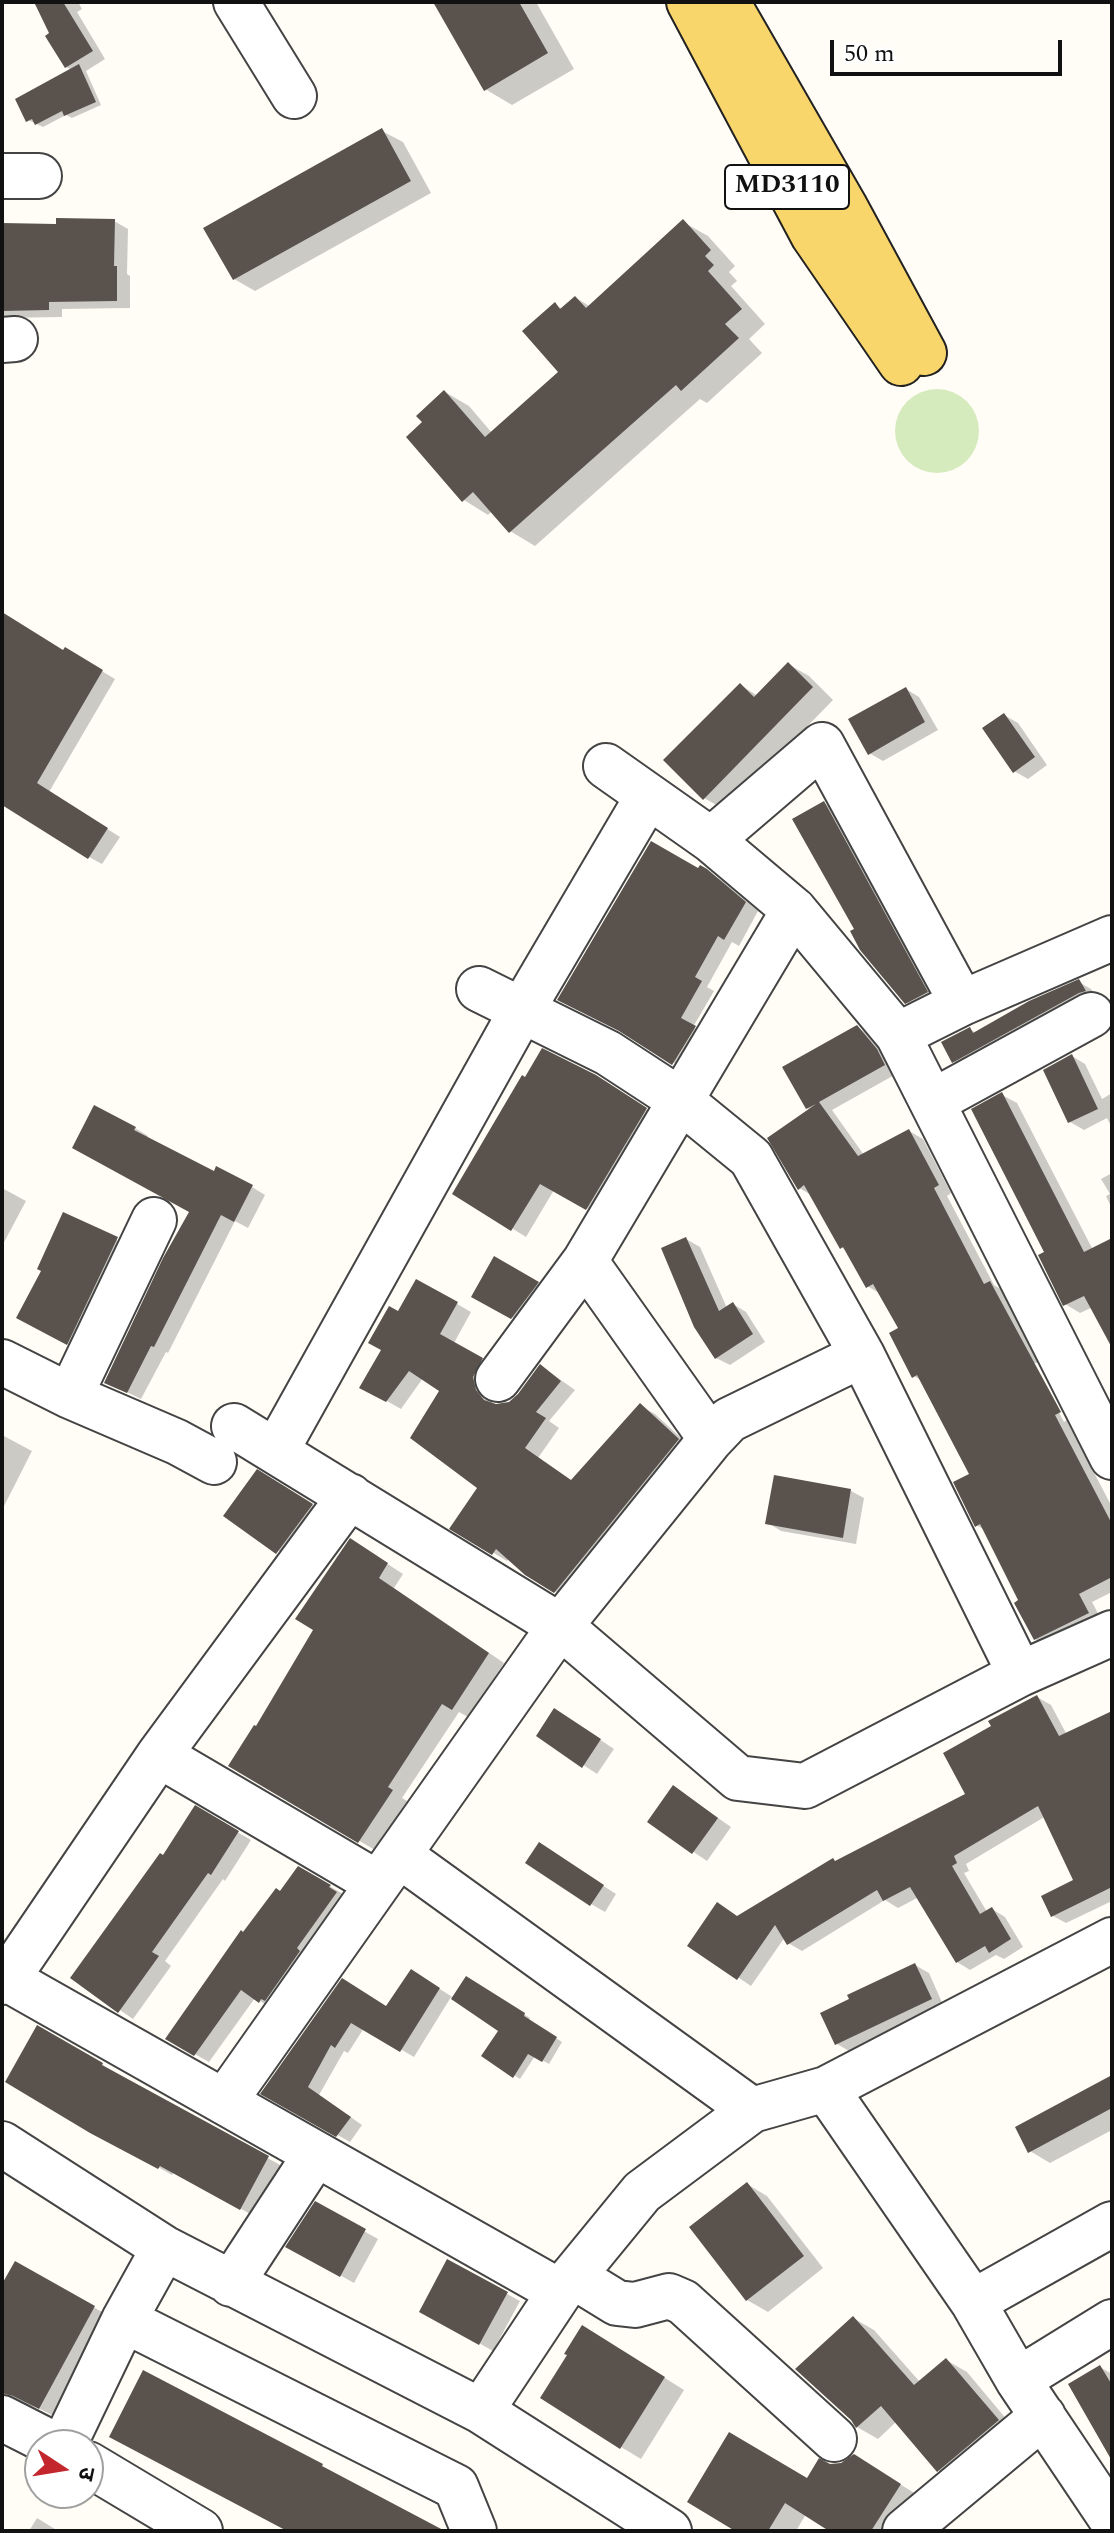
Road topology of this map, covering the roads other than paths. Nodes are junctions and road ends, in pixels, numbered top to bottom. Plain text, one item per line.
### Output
1 (236, 2) edge
2 (689, 2) edge
3 (727, 2) edge
4 (294, 96) dead end
5 (606, 766) dead end
6 (648, 796) junction
7 (711, 840) junction
8 (794, 910) junction
9 (1112, 938) edge
10 (479, 989) dead end
11 (962, 1003) junction
12 (522, 1010) junction
13 (1091, 1015) dead end
14 (898, 1035) junction
15 (680, 1100) junction
16 (932, 1102) junction
17 (154, 1220) dead end
18 (585, 1261) junction
19 (862, 1355) junction
20 (2, 1362) edge
21 (498, 1379) dead end
22 (70, 1396) junction
23 (711, 1439) junction
24 (276, 1451) junction
25 (1112, 1457) edge
26 (350, 1496) junction
27 (560, 1626) junction
28 (1112, 1633) edge
29 (1020, 1674) junction
30 (159, 1755) junction
31 (388, 1869) junction
32 (1112, 1940) edge
33 (4, 1981) edge
34 (826, 2089) junction
35 (224, 2102) junction
36 (752, 2110) junction
37 (2, 2144) edge
38 (316, 2154) junction
39 (1112, 2224) edge
40 (164, 2248) junction
41 (231, 2284) junction
42 (566, 2284) junction
43 (973, 2302) junction
44 (124, 2320) junction
45 (1112, 2322) edge
46 (1018, 2380) junction
47 (481, 2411) junction
48 (1043, 2416) junction
49 (2, 2418) edge
50 (24, 2429) edge
51 (72, 2429) edge
52 (834, 2439) dead end
53 (104, 2474) edge
54 (1112, 2520) edge
55 (200, 2531) edge
56 (474, 2531) edge
57 (669, 2531) edge
58 (905, 2531) edge

1 - 4 street
2 - 3 main road, MD3110
5 - 6 street
6 - 7 street
6 - 12 street
7 - 8 street
7 - 11 street
8 - 14 street
8 - 15 street
9 - 11 street
10 - 12 street
11 - 14 street
12 - 15 street
12 - 24 street
13 - 16 street
14 - 16 street
15 - 18 street
15 - 19 street
16 - 25 street
17 - 22 street
18 - 21 street
18 - 23 street
19 - 23 street
19 - 29 street
20 - 22 street
22 - 24 street
23 - 27 street
24 - 26 street
26 - 27 street
26 - 30 street
27 - 29 street
27 - 31 street
28 - 29 street
30 - 31 street
30 - 33 street
31 - 35 street
31 - 36 street
32 - 34 street
33 - 35 street
34 - 36 street
34 - 43 street
35 - 38 street
36 - 42 street
37 - 40 street
38 - 41 street
38 - 42 street
39 - 43 street
40 - 41 street
40 - 44 street
41 - 47 street
42 - 47 street
42 - 52 street
43 - 46 street
44 - 51 street
44 - 56 street
45 - 46 street
46 - 48 street
47 - 57 street
48 - 54 street
48 - 58 street
49 - 50 street
53 - 55 street

